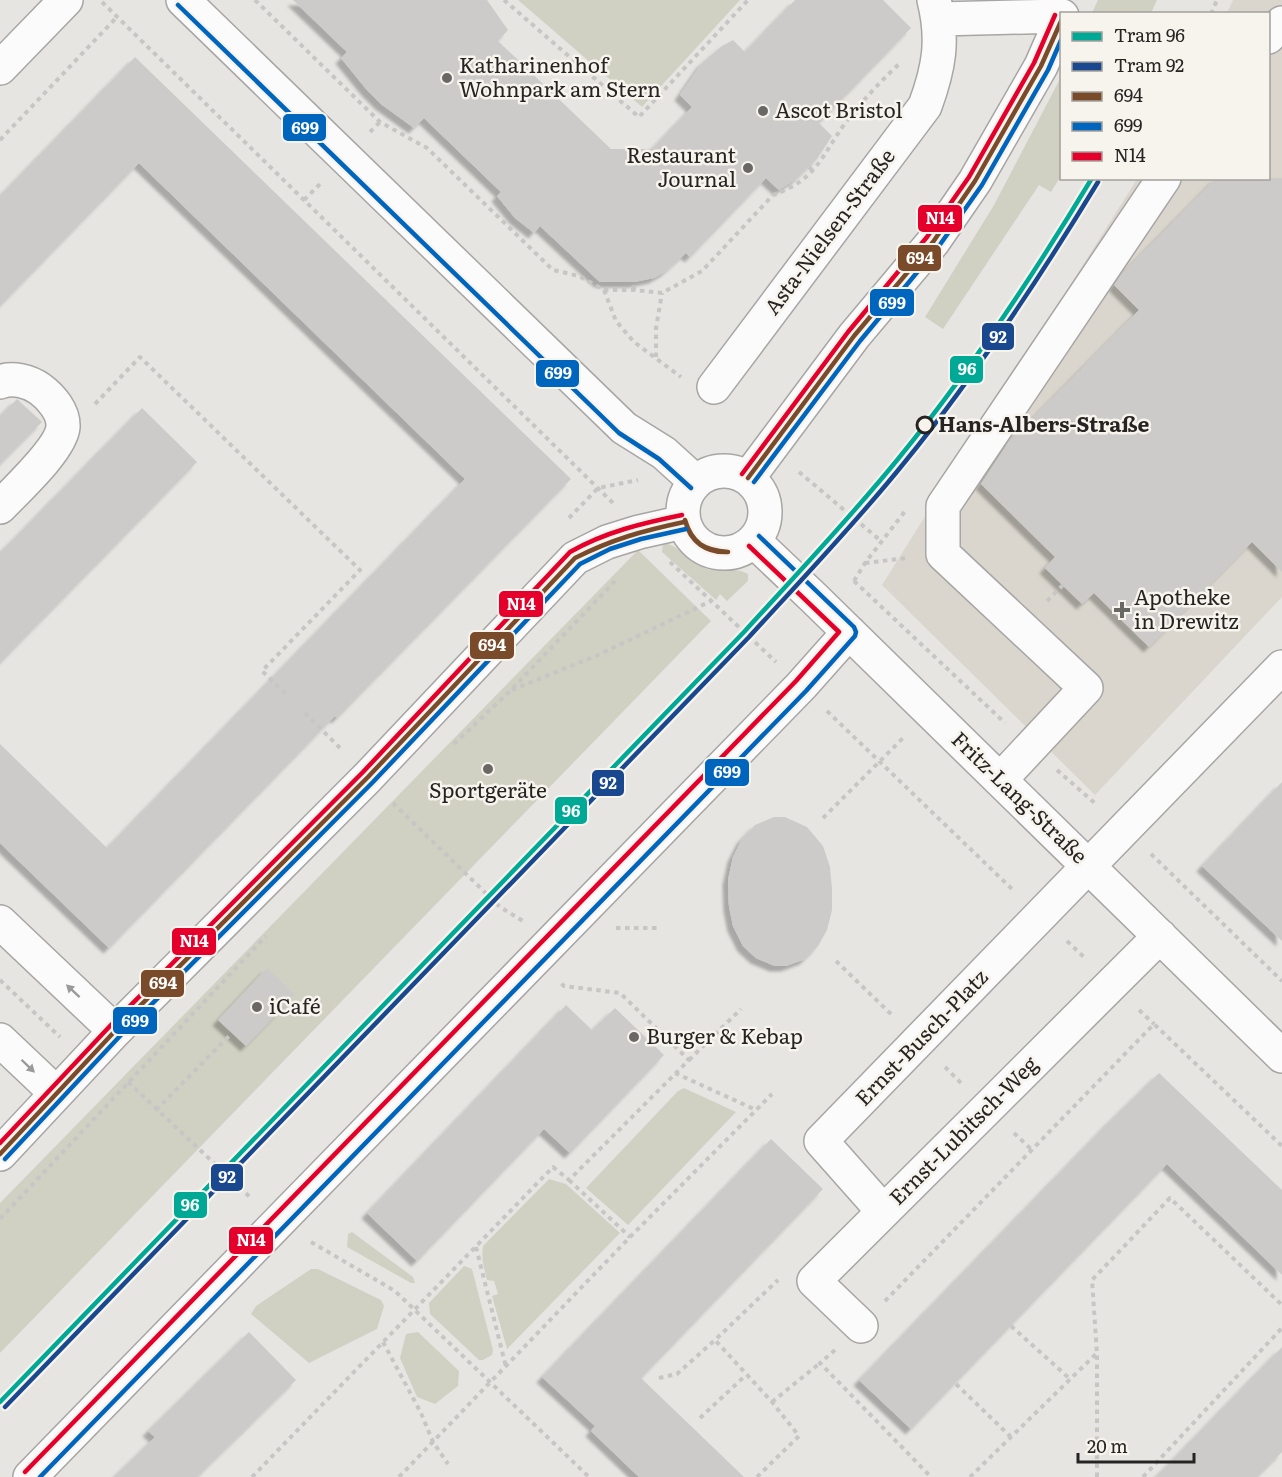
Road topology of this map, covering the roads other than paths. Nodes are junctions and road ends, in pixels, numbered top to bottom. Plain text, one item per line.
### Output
1 (183, 0) edge
2 (51, 5) edge
3 (936, 9) edge
4 (1060, 16) edge
5 (1060, 21) edge
6 (1282, 23) edge
7 (1270, 36) edge
8 (0, 68) edge
9 (1163, 180) edge
10 (0, 382) edge
11 (702, 385) road end
12 (748, 478) junction
13 (696, 482) junction
14 (0, 507) edge
15 (684, 522) junction
16 (754, 541) junction
17 (849, 632) junction
18 (1282, 667) edge
19 (1000, 780) junction
20 (1090, 867) junction
21 (0, 922) edge
22 (1160, 936) junction
23 (116, 1031) junction
24 (0, 1040) edge
25 (1282, 1056) edge
26 (56, 1093) junction
27 (0, 1154) edge
28 (884, 1211) junction
29 (861, 1326) road end
30 (30, 1477) edge

1 - 13 street
2 - 8 street
3 - 4 street
3 - 11 street, Asta-Nielsen-Straße
5 - 12 street
6 - 7 street
9 - 19 street
10 - 14 street
12 - 13 street
12 - 16 street
13 - 15 street
15 - 16 street
15 - 23 street
16 - 17 street, Fritz-Lang-Straße
17 - 19 street, Fritz-Lang-Straße
17 - 30 street
18 - 20 street, Ernst-Busch-Platz
19 - 20 street, Fritz-Lang-Straße
20 - 22 street, Fritz-Lang-Straße
20 - 28 street, Ernst-Busch-Platz
23 -> 21 street
22 - 25 street, Fritz-Lang-Straße
22 - 28 street, Ernst-Lubitsch-Weg
23 - 26 street
24 -> 26 street
26 - 27 street
28 - 29 street, Ernst-Lubitsch-Weg

